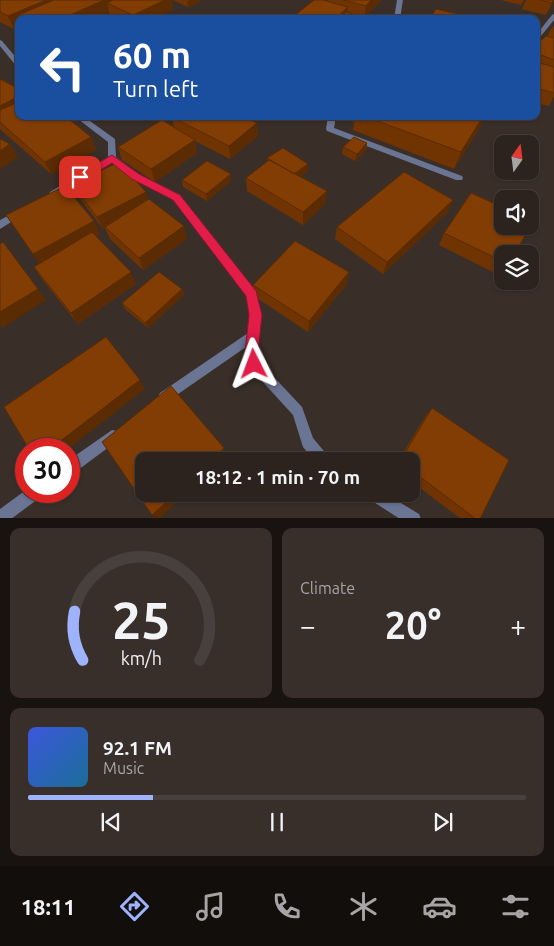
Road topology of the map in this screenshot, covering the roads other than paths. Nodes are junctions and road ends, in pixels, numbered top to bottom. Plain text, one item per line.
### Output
1 (400, 0) edge
2 (398, 15) edge
3 (554, 16) edge
4 (540, 35) edge
5 (0, 42) edge
6 (15, 61) edge
7 (83, 120) edge
8 (331, 120) edge
9 (112, 158) junction
10 (459, 178) dead end
11 (48, 196) edge
12 (32, 206) edge
13 (0, 225) edge
14 (253, 336) junction
15 (154, 404) edge
16 (123, 428) edge
17 (316, 452) edge
18 (80, 460) edge
19 (387, 502) edge
20 (21, 503) edge
21 (0, 518) edge
22 (414, 518) edge

1 - 2 street
3 - 4 street
5 - 6 street
7 - 9 street
8 - 10 street
9 - 11 street
9 - 14 street
12 - 13 street
14 - 15 street
14 - 17 street
16 - 18 street
19 - 22 street
20 - 21 street

